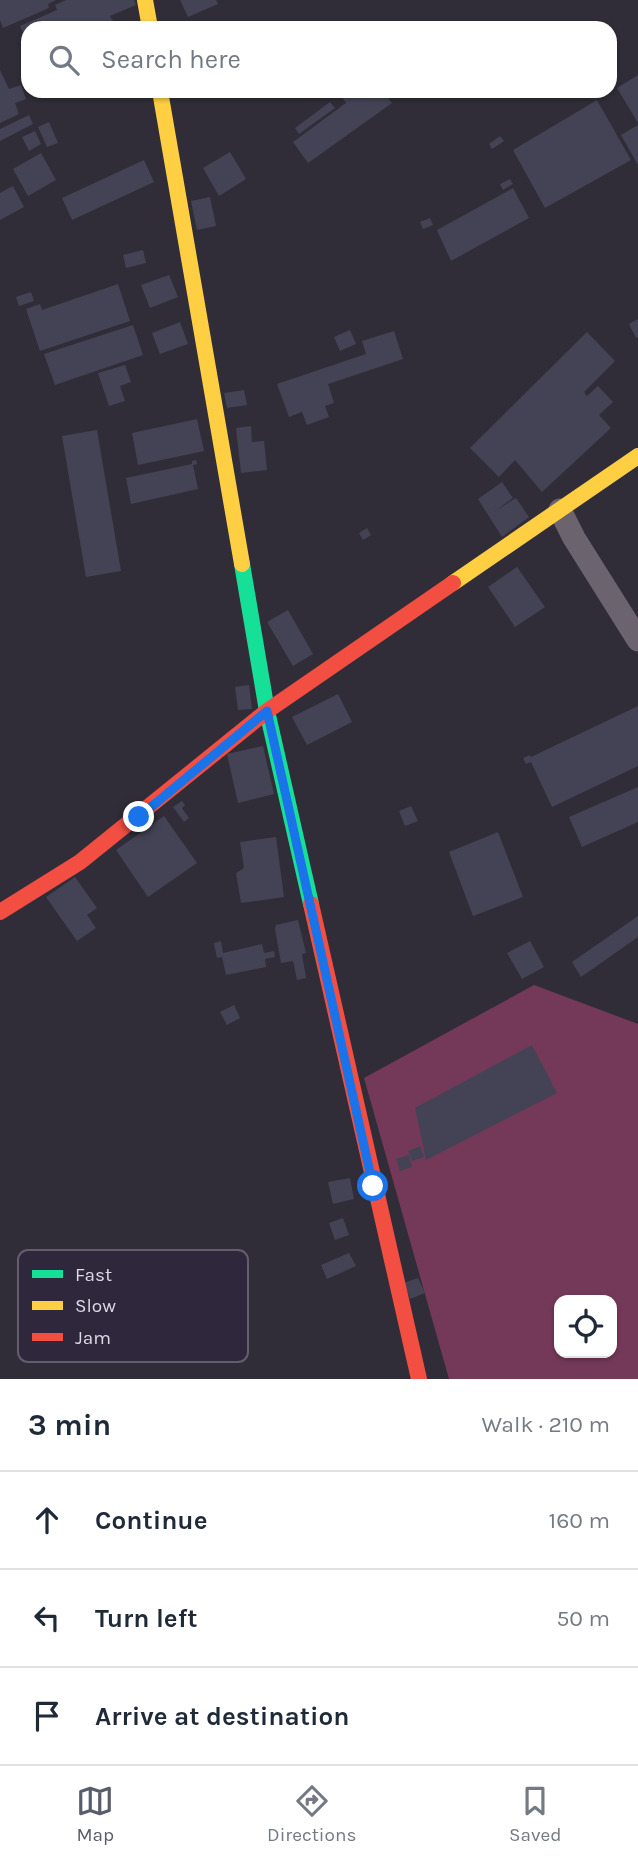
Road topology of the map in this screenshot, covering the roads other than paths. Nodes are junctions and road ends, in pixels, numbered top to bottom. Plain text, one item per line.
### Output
1 (145, 0) edge
2 (149, 21) edge
3 (161, 98) edge
4 (638, 456) edge
5 (560, 510) junction
6 (638, 640) edge
7 (267, 711) junction
8 (0, 912) edge
9 (419, 1379) edge

1 - 2 street
3 - 7 street
4 - 5 street
5 - 6 street
5 - 7 street
7 - 8 street
7 - 9 street

